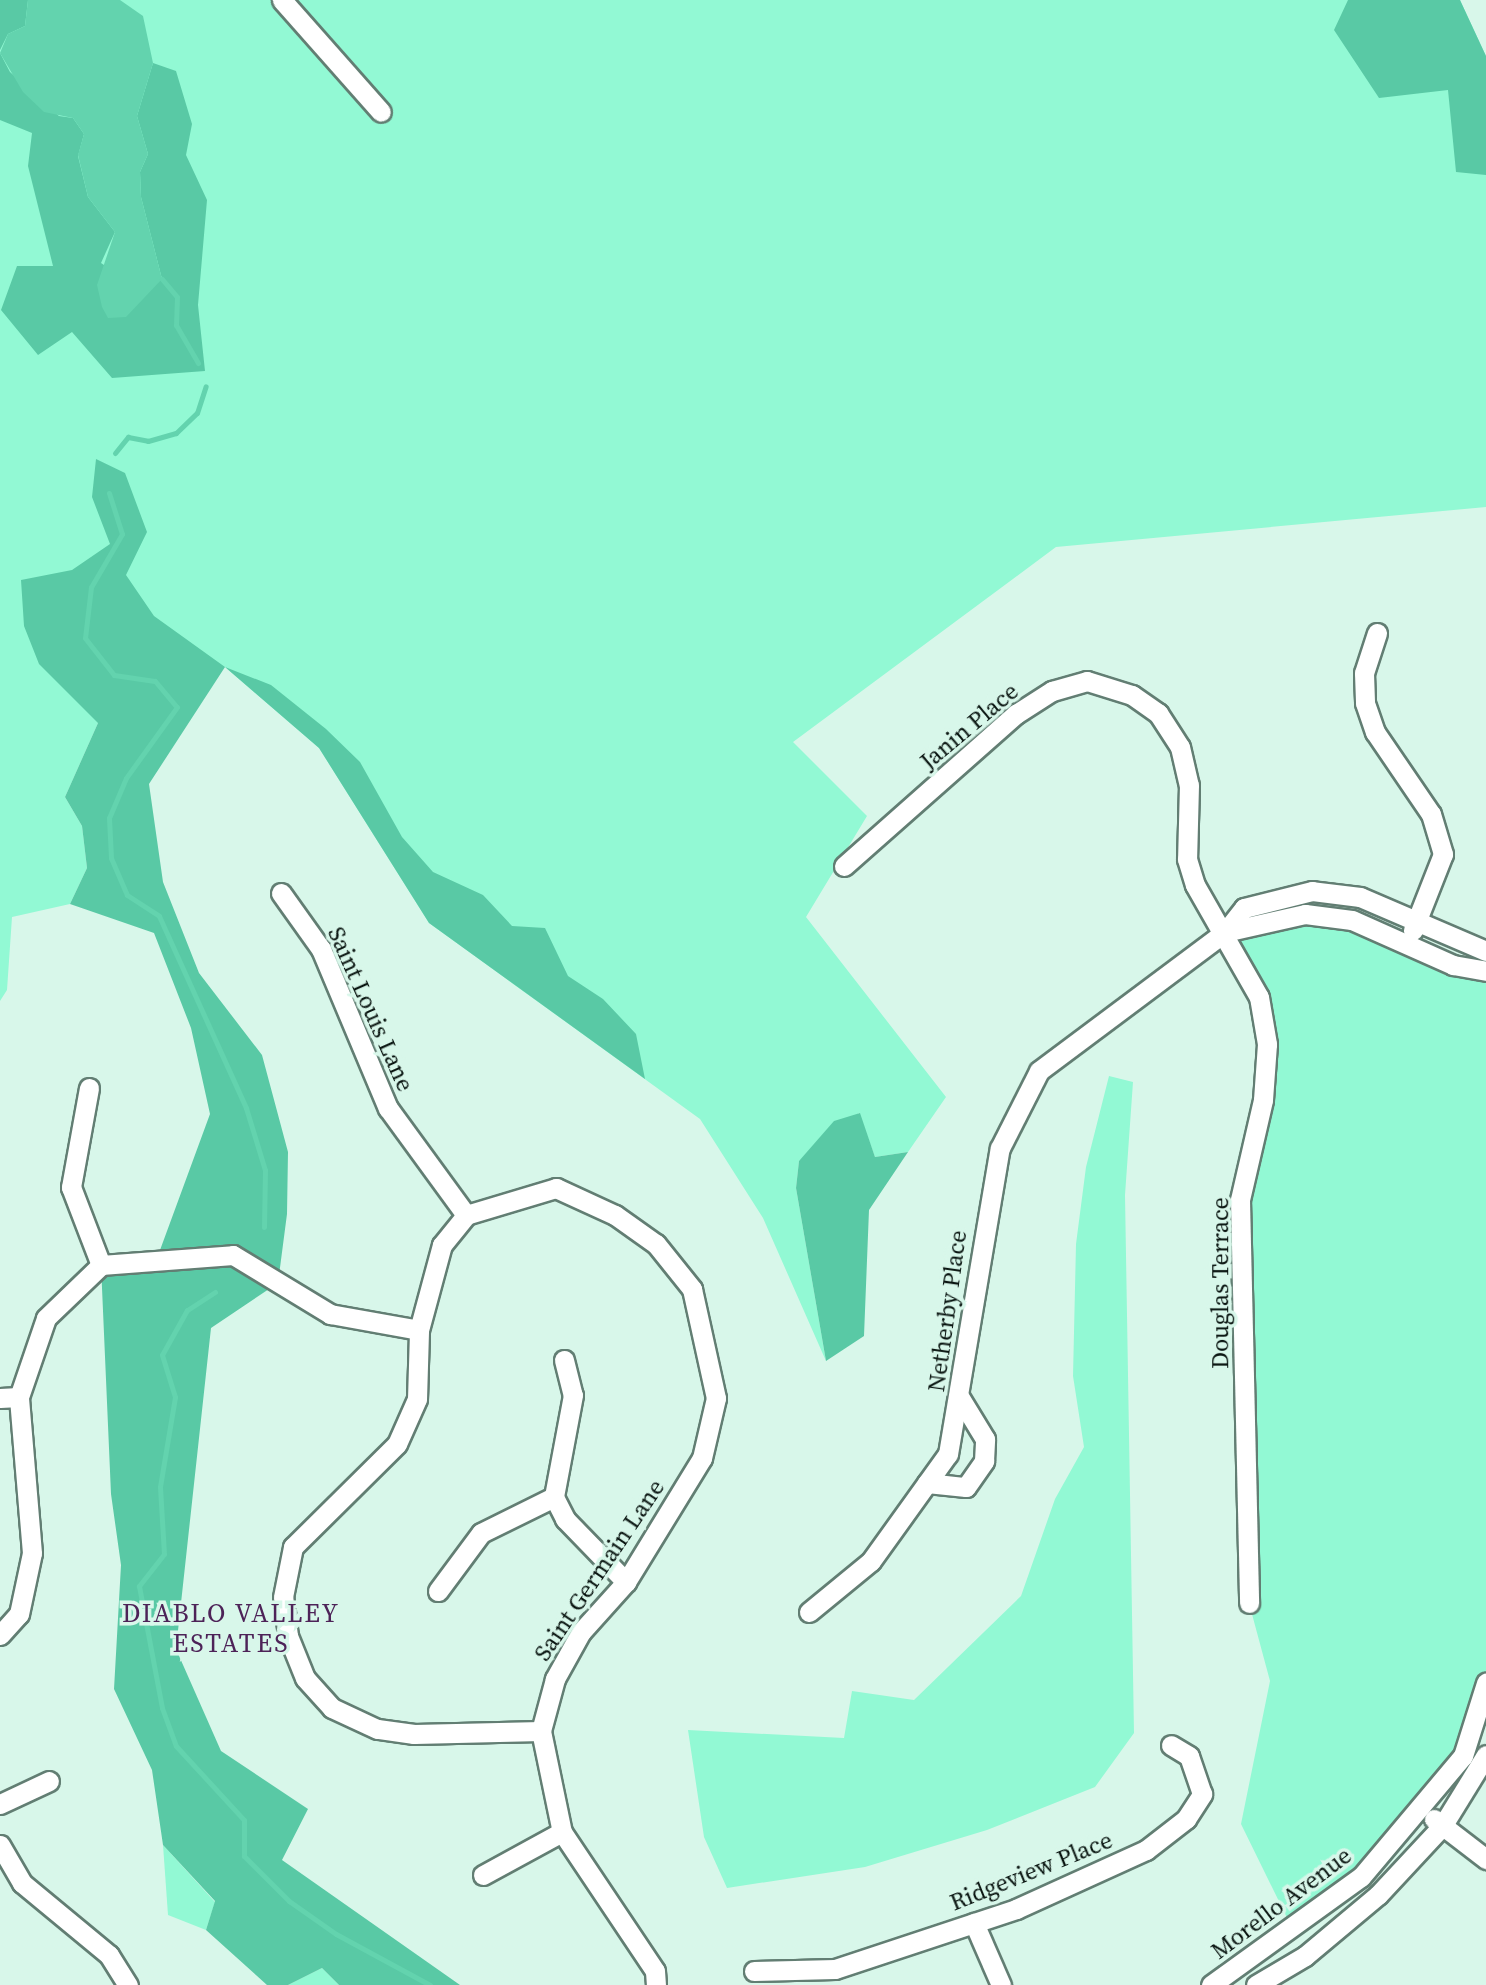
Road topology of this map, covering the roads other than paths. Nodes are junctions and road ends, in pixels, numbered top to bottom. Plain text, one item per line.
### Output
1 (282, 0) edge
2 (381, 112) dead end
3 (1377, 633) dead end
4 (844, 866) dead end
5 (281, 892) dead end
6 (1418, 919) junction
7 (1225, 932) junction
8 (1408, 940) junction
9 (1486, 951) edge
10 (1486, 971) edge
11 (89, 1088) dead end
12 (466, 1214) junction
13 (101, 1265) junction
14 (419, 1330) junction
15 (564, 1360) dead end
16 (10, 1397) edge
17 (960, 1398) junction
18 (927, 1483) junction
19 (554, 1497) junction
20 (626, 1582) junction
21 (438, 1591) dead end
22 (1250, 1603) dead end
23 (809, 1612) dead end
24 (0, 1635) edge
25 (1486, 1683) edge
26 (541, 1731) junction
27 (1171, 1745) dead end
28 (1486, 1755) edge
29 (49, 1781) dead end
30 (0, 1804) edge
31 (1422, 1810) junction
32 (1443, 1825) junction
33 (562, 1832) junction
34 (0, 1845) edge
35 (1486, 1859) edge
36 (483, 1875) dead end
37 (974, 1923) junction
38 (754, 1971) dead end
39 (128, 1985) edge
40 (656, 1985) edge
41 (1001, 1985) edge
42 (1211, 1985) edge
43 (1256, 1985) edge

1 - 2 street
3 - 6 street
4 - 7 street, Janin Place
5 - 12 street, Saint Louis Lane
6 - 7 street, Netherby Place
6 - 8 street
6 - 9 street, Netherby Place
7 - 8 street
7 - 17 street, Netherby Place
7 - 22 street, Douglas Terrace
8 - 10 street
11 - 13 street
12 - 14 street
12 - 20 street, Saint Germain Lane
13 - 14 street
13 - 16 street
14 - 26 street
15 - 19 street
16 - 24 street
17 - 18 street, Netherby Place
17 - 18 street
18 - 23 street, Netherby Place
19 - 20 street
19 - 21 street
20 - 26 street, Saint Germain Lane
25 - 31 street, Morello Avenue
26 - 33 street, Saint Germain Lane
27 - 37 street, Ridgeview Place
28 - 32 street, Morello Avenue
29 - 30 street
31 - 32 street
31 - 42 street, Morello Avenue
32 - 35 street
32 - 43 street, Morello Avenue
33 - 36 street
33 - 40 street, Saint Germain Lane
34 - 39 street
37 - 38 street, Ridgeview Place
37 - 41 street

